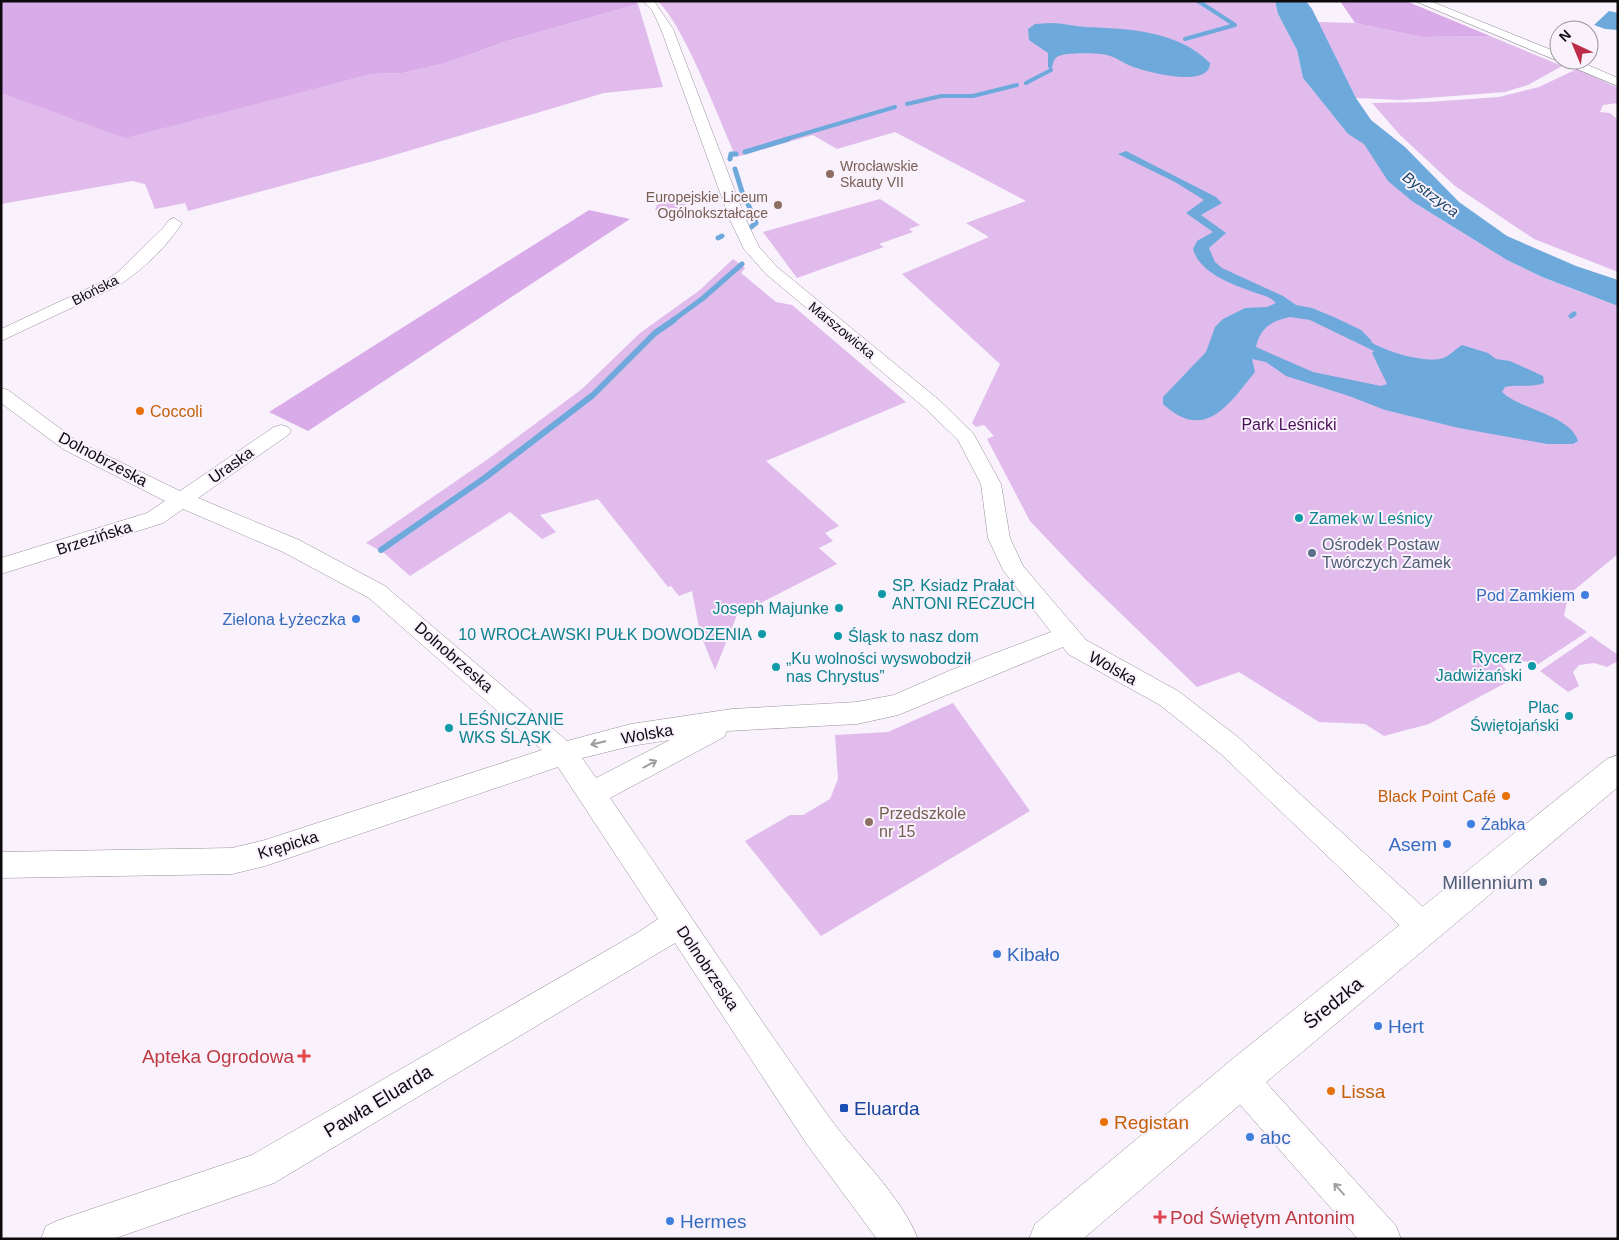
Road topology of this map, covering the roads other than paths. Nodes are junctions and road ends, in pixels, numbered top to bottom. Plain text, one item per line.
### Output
1 (648, 1) edge
2 (1420, 1) edge
3 (1549, 53) edge
4 (1590, 70) edge
5 (1618, 82) edge
6 (174, 223) dead end
7 (1, 336) edge
8 (1, 394) edge
9 (281, 431) dead end
10 (182, 500) junction
11 (1, 566) edge
12 (1067, 635) junction
13 (732, 720) junction
14 (563, 754) junction
15 (1618, 768) edge
16 (592, 794) junction
17 (1, 865) edge
18 (678, 924) junction
19 (1424, 928) junction
20 (1240, 1079) junction
21 (59, 1239) edge
22 (900, 1239) edge
23 (1050, 1239) edge
24 (1383, 1239) edge

1 - 12 street, Marszowicka
2 - 3 street
4 - 5 street
6 - 7 street, Błońska
8 - 10 street, Dolnobrzeska
9 - 10 street, Uraska
10 - 11 street, Brzezińska
10 - 14 street, Dolnobrzeska
12 - 13 street, Wolska
12 - 19 street, Wolska
13 -> 14 street, Wolska
16 -> 13 street, Wolska
14 - 16 street, Dolnobrzeska
14 - 17 street, Krępicka
15 - 19 main road, Średzka
16 - 18 street, Dolnobrzeska
18 - 21 street, Pawła Eluarda
18 - 22 street, Dolnobrzeska
19 - 20 main road, Średzka
20 - 23 main road, Średzka
24 -> 20 street

